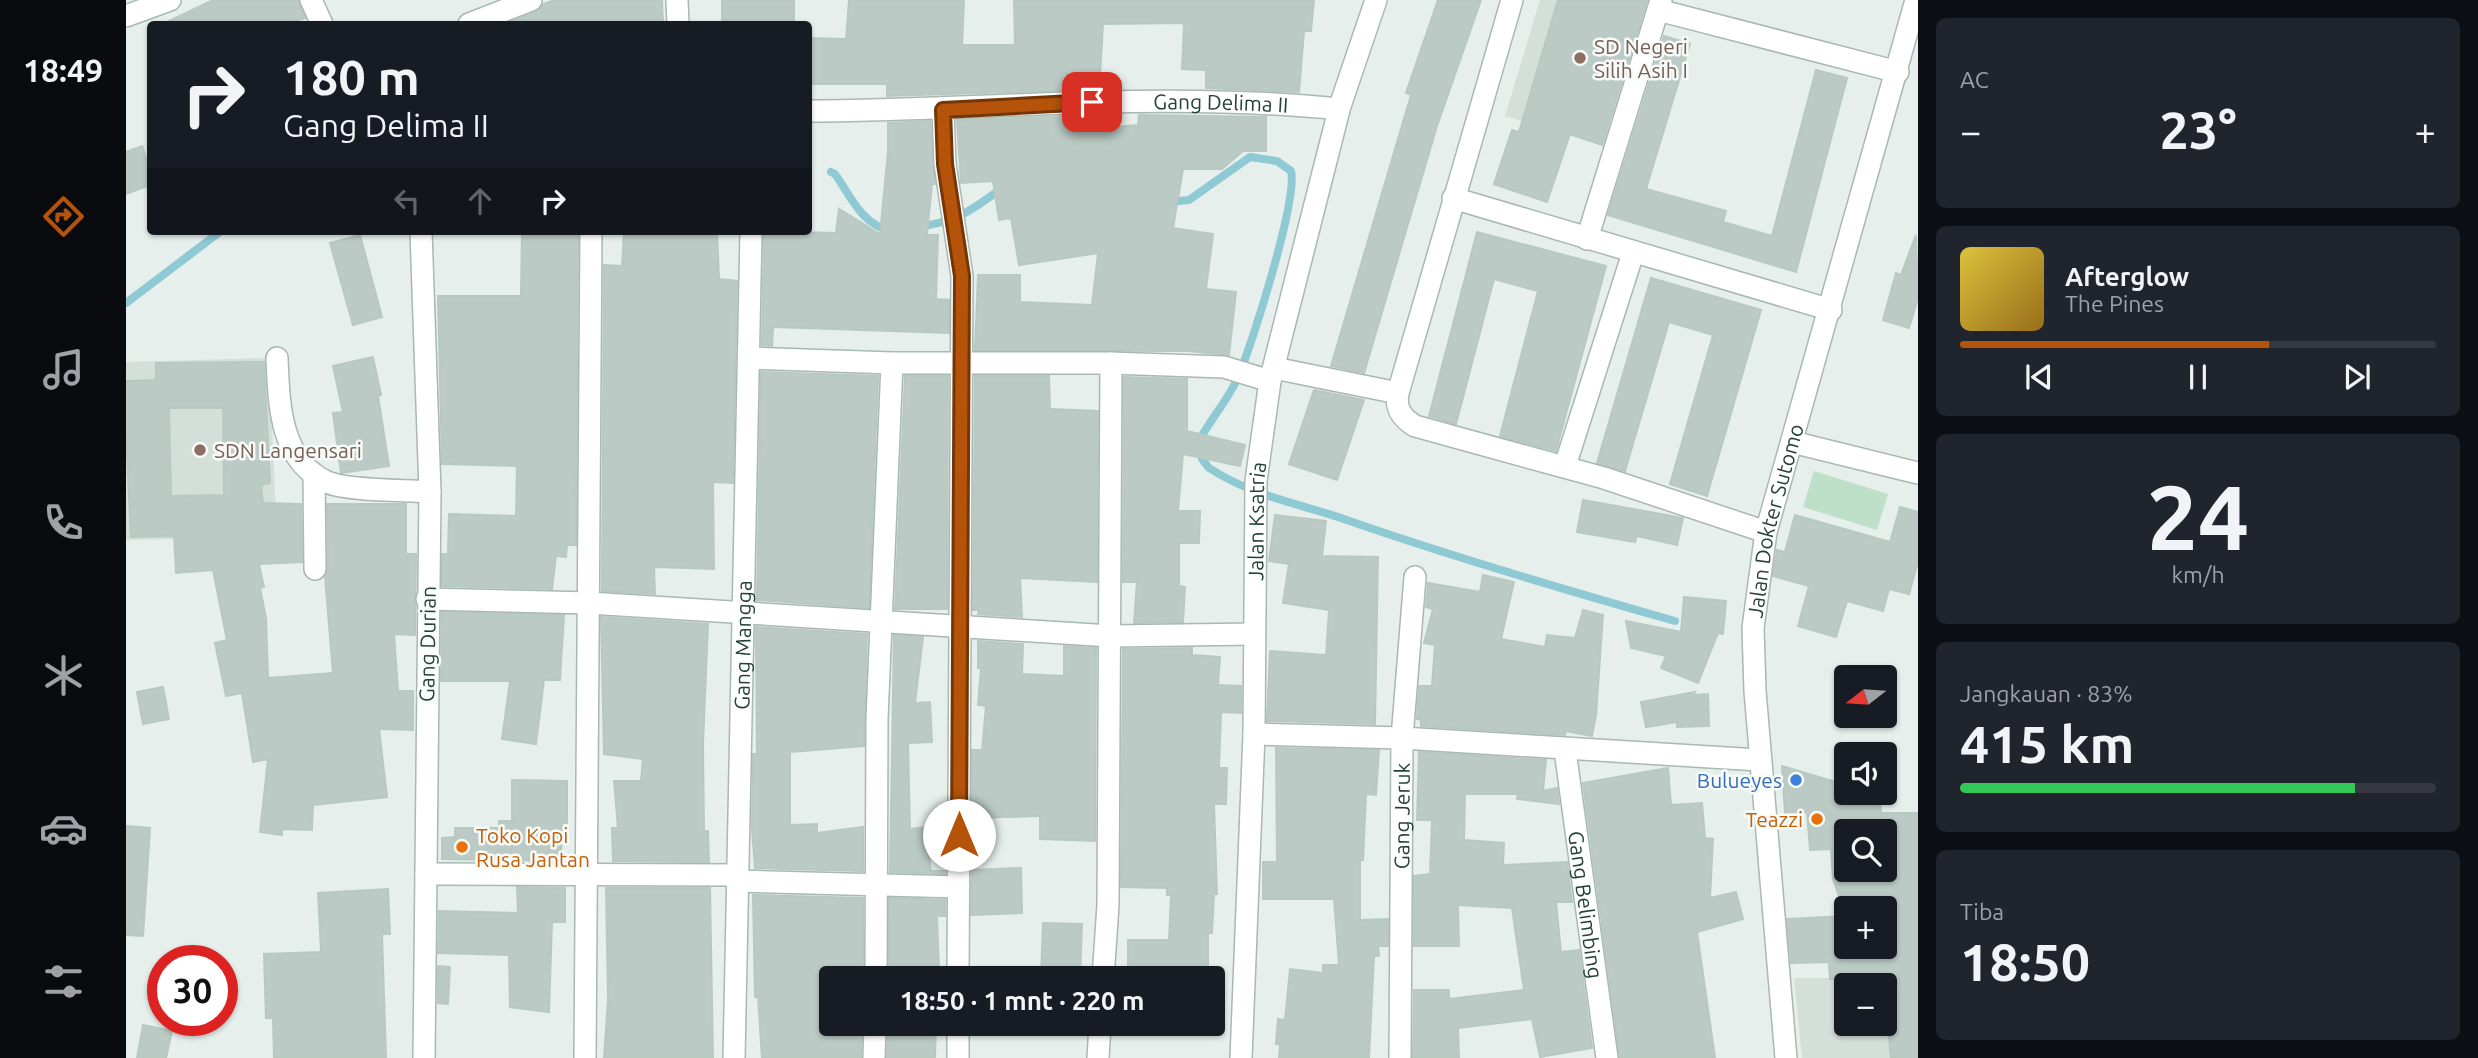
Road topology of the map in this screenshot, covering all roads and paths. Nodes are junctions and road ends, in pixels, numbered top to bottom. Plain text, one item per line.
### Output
1 (170, 0) edge
2 (311, 0) edge
3 (531, 0) edge
4 (677, 0) edge
5 (1376, 0) edge
6 (1512, 0) edge
7 (1916, 0) edge
8 (500, 5) edge
9 (1660, 5) edge
10 (126, 16) edge
11 (321, 21) edge
12 (474, 21) edge
13 (678, 21) edge
14 (1898, 72) junction
15 (1339, 109) junction
16 (943, 110) junction
17 (812, 111) edge
18 (1453, 198) junction
19 (421, 235) edge
20 (591, 235) edge
21 (751, 235) edge
22 (1587, 239) junction
23 (1633, 253) junction
24 (1831, 310) junction
25 (277, 358) dead end
26 (750, 358) junction
27 (960, 361) junction
28 (892, 363) junction
29 (1111, 363) junction
30 (1272, 374) junction
31 (1398, 393) junction
32 (1793, 442) junction
33 (1565, 467) junction
34 (1918, 473) edge
35 (314, 474) junction
36 (430, 492) junction
37 (1766, 532) junction
38 (315, 569) dead end
39 (1415, 577) dead end
40 (427, 599) junction
41 (589, 603) junction
42 (743, 612) junction
43 (880, 622) junction
44 (961, 628) junction
45 (1254, 634) junction
46 (1111, 636) junction
47 (1254, 734) junction
48 (1402, 737) junction
49 (1565, 750) junction
50 (1759, 760) junction
51 (426, 874) junction
52 (587, 874) junction
53 (736, 878) junction
54 (878, 886) junction
55 (959, 887) junction
56 (876, 966) edge
57 (958, 966) edge
58 (1104, 966) edge
59 (875, 1036) edge
60 (958, 1036) edge
61 (1099, 1036) edge
62 (424, 1058) edge
63 (585, 1058) edge
64 (734, 1058) edge
65 (874, 1058) edge
66 (958, 1058) edge
67 (1098, 1058) edge
68 (1241, 1058) edge
69 (1400, 1058) edge
70 (1607, 1058) edge
71 (1786, 1058) edge

1 - 10 street
2 - 11 street
3 - 8 street
4 - 13 street
5 - 15 street, Jalan Ksatria
6 - 18 street
7 - 14 street, Jalan Dokter Sutomo
8 - 12 street
9 - 14 street
9 - 22 street
14 - 24 street, Jalan Dokter Sutomo
15 - 16 street, Gang Delima II
15 - 30 street, Jalan Ksatria
16 - 17 street, Gang Delima II
16 - 27 street
18 - 22 street
18 - 31 street
19 - 36 street, Gang Durian
20 - 41 street
21 - 26 street, Gang Mangga
22 - 23 street
23 - 24 street
23 - 33 street
24 - 32 street, Jalan Dokter Sutomo
25 - 35 street
26 - 28 street
26 - 42 street, Gang Mangga
27 - 28 street
27 - 29 street
27 - 44 street
28 - 43 street
29 - 30 street
29 - 46 street
30 - 31 street
30 - 45 street, Jalan Ksatria
31 - 33 street
32 - 34 street
32 - 37 street, Jalan Dokter Sutomo
33 - 37 street
35 - 36 street
35 - 38 street
36 - 40 street, Gang Durian
37 - 50 street, Jalan Dokter Sutomo
39 - 48 street, Gang Jeruk
40 - 41 street
40 - 51 street, Gang Durian
41 - 42 street
41 - 52 street
42 - 43 street
42 - 53 street, Gang Mangga
43 - 44 street
43 - 54 street
44 - 46 street
44 - 55 street
45 - 46 street
45 - 47 street, Jalan Ksatria
46 - 58 street
47 - 48 street
47 - 68 street, Jalan Ksatria
48 - 49 street
48 - 69 street, Gang Jeruk
49 - 50 street
49 - 70 street, Gang Belimbing
50 - 71 street, Jalan Dokter Sutomo
51 - 52 street
51 - 62 street, Gang Durian
52 - 53 street
52 - 63 street
53 - 54 street
53 - 64 street, Gang Mangga
54 - 55 street
54 - 56 street
55 - 57 street
59 - 65 street
60 - 66 street
61 - 67 street

